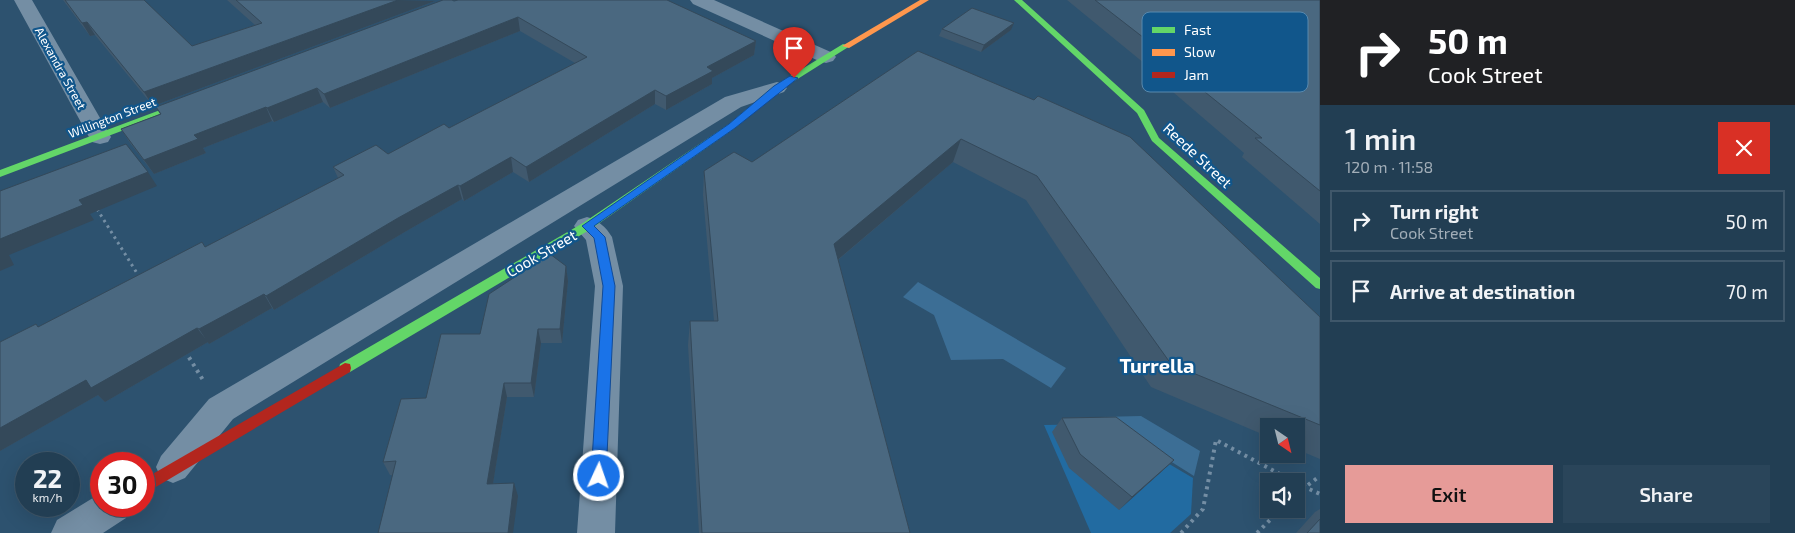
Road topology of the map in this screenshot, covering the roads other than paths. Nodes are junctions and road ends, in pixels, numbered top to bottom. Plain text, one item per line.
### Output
1 (23, 0) edge
2 (699, 0) edge
3 (925, 0) edge
4 (1018, 0) edge
5 (826, 57) junction
6 (777, 88) junction
7 (210, 94) edge
8 (100, 136) junction
9 (0, 174) edge
10 (587, 226) junction
11 (1320, 285) edge
12 (170, 471) junction
13 (155, 480) edge
14 (95, 517) edge
15 (70, 533) edge
16 (596, 533) edge

1 - 8 street, Alexandra Street
2 - 5 street
3 - 5 street, Cook Street
4 - 11 street, Reede Street
5 - 6 street, Cook Street
6 - 10 street, Cook Street
6 - 12 street
7 - 8 street, Willington Street
8 - 9 street, Willington Street
10 - 12 street, Cook Street
10 - 16 street
12 - 13 street, Cook Street
14 - 15 street

